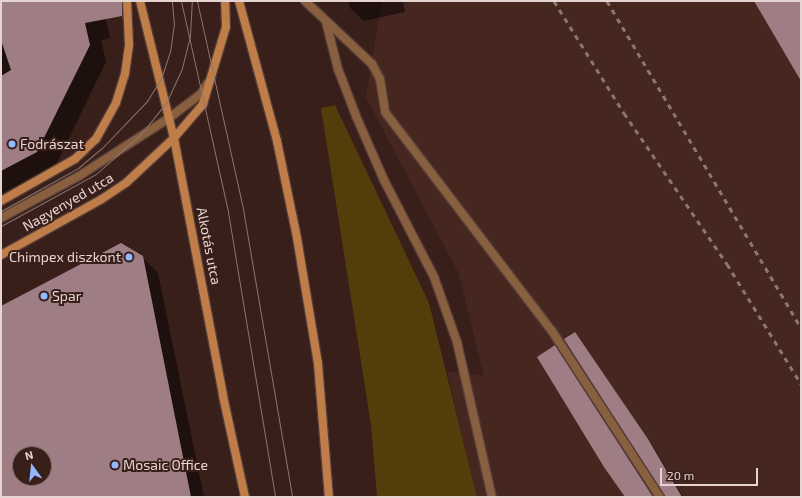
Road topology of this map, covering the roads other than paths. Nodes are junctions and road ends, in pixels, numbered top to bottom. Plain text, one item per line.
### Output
1 (127, 1) edge
2 (140, 1) edge
3 (225, 1) edge
4 (239, 1) edge
5 (305, 1) edge
6 (325, 21) junction
7 (213, 76) junction
8 (169, 118) junction
9 (174, 138) junction
10 (1, 201) edge
11 (1, 218) edge
12 (1, 255) edge
13 (245, 497) edge
14 (329, 497) edge
15 (492, 497) edge
16 (660, 497) edge

1 - 10 main road
2 - 8 main road, Alkotás utca
3 - 7 main road, Nagyenyed utca
4 - 14 main road
5 - 6 lane
6 - 15 lane
6 - 16 lane
7 - 8 lane
7 - 9 main road, Nagyenyed utca
8 - 9 main road, Alkotás utca
8 - 11 lane
9 - 12 main road, Nagyenyed utca
9 - 13 main road, Alkotás utca

